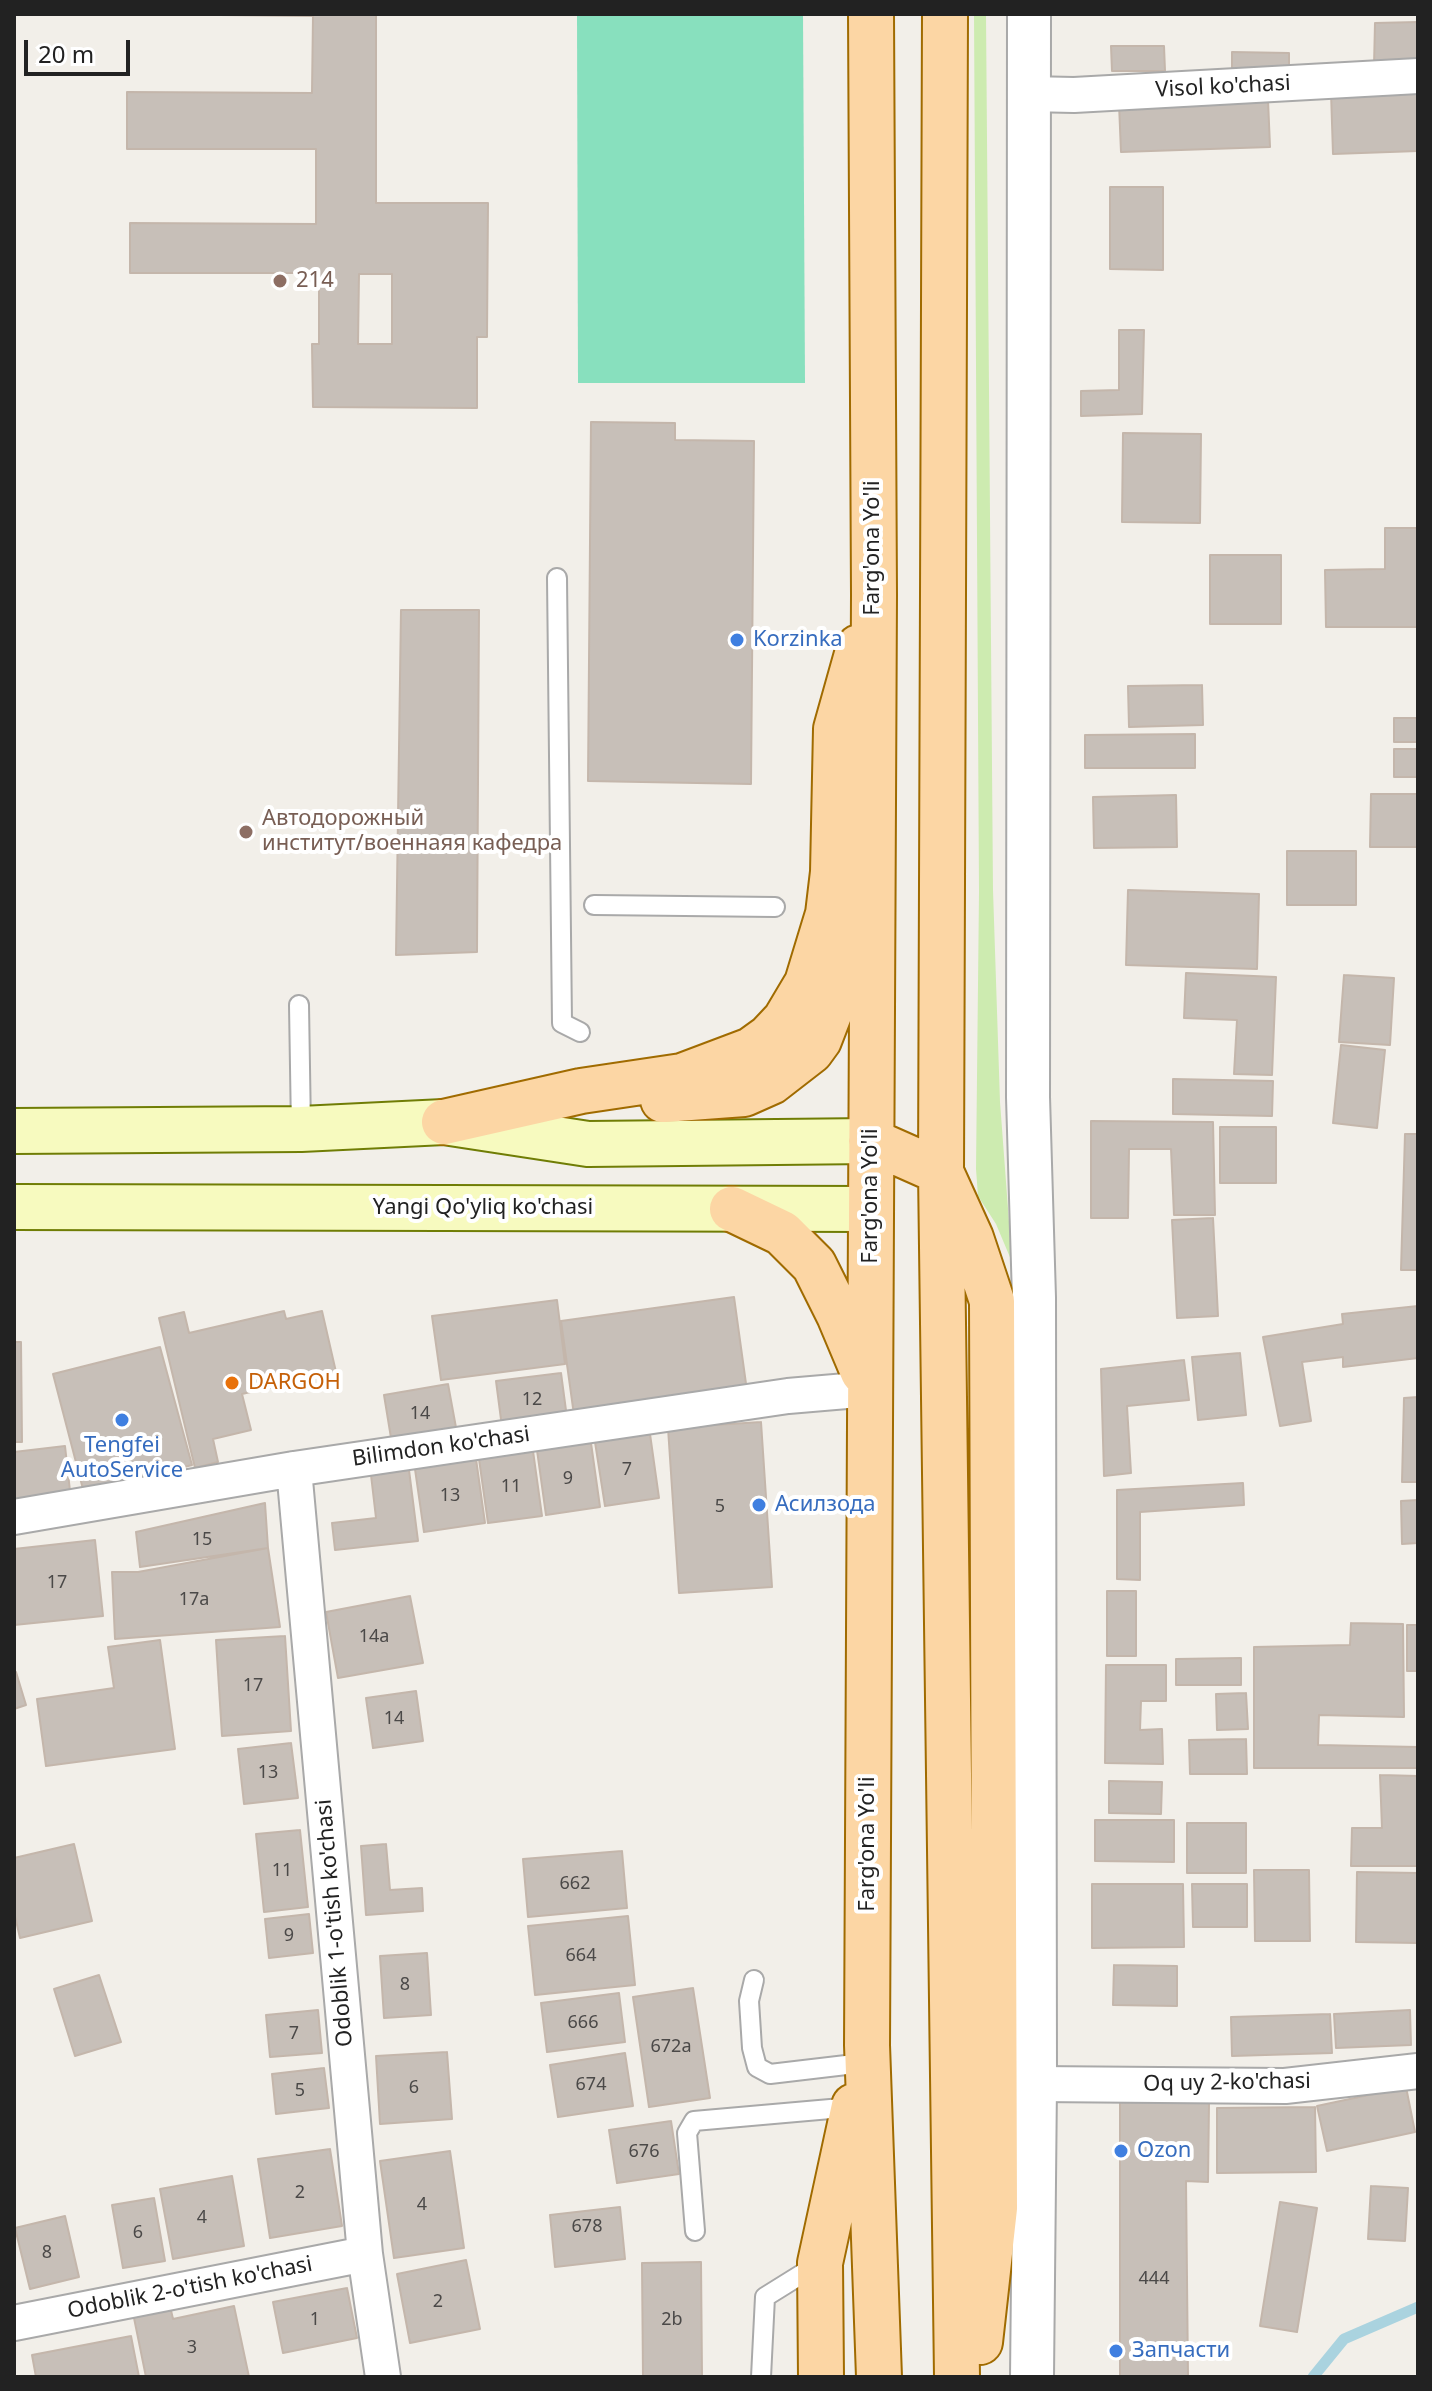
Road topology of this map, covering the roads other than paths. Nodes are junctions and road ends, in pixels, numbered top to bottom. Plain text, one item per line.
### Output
1 (871, 14) edge
2 (945, 14) edge
3 (1029, 14) edge
4 (1418, 76) edge
5 (1028, 94) junction
6 (557, 578) dead end
7 (874, 595) junction
8 (594, 905) dead end
9 (775, 907) dead end
10 (299, 1005) dead end
11 (580, 1032) dead end
12 (444, 1122) junction
13 (301, 1129) junction
14 (14, 1131) edge
15 (871, 1141) junction
16 (941, 1172) junction
17 (14, 1207) edge
18 (732, 1209) junction
19 (871, 1209) junction
20 (870, 1389) junction
21 (294, 1469) junction
22 (14, 1517) edge
23 (754, 1980) dead end
24 (865, 2054) junction
25 (1418, 2071) edge
26 (1035, 2084) junction
27 (853, 2107) junction
28 (695, 2231) dead end
29 (365, 2254) junction
30 (820, 2263) junction
31 (14, 2323) edge
32 (383, 2377) edge
33 (761, 2377) edge
34 (821, 2377) edge
35 (879, 2377) edge
36 (957, 2377) edge
37 (976, 2377) edge
38 (1032, 2377) edge

1 - 7 main road, Farg'ona Yo'li
2 - 16 main road
3 - 5 street
4 - 5 street, Visol ko'chasi
5 - 26 street
6 - 11 lane
7 - 12 main road
7 - 15 main road, Farg'ona Yo'li
8 - 9 lane
10 - 13 lane
12 - 13 main road
12 - 15 main road
13 - 14 main road
15 - 16 main road
15 - 19 main road, Farg'ona Yo'li
16 - 19 main road, Yangi Qo'yliq ko'chasi
16 - 36 main road
16 - 37 main road
17 - 18 main road, Yangi Qo'yliq ko'chasi
18 - 19 main road, Yangi Qo'yliq ko'chasi
18 - 20 main road
19 - 20 main road, Farg'ona Yo'li
20 - 21 street, Bilimdon ko'chasi
20 - 24 main road, Farg'ona Yo'li
21 - 22 street, Bilimdon ko'chasi
21 - 29 street, Odoblik 1-o'tish ko'chasi
23 - 24 lane
24 - 27 main road
24 - 35 main road, Farg'ona Yo'li
25 - 26 street, Oq uy 2-ko'chasi
26 - 38 street
27 - 28 lane
27 - 30 main road
29 - 31 street, Odoblik 2-o'tish ko'chasi
29 - 32 street, Odoblik 1-o'tish ko'chasi
30 - 33 lane
30 - 34 main road

